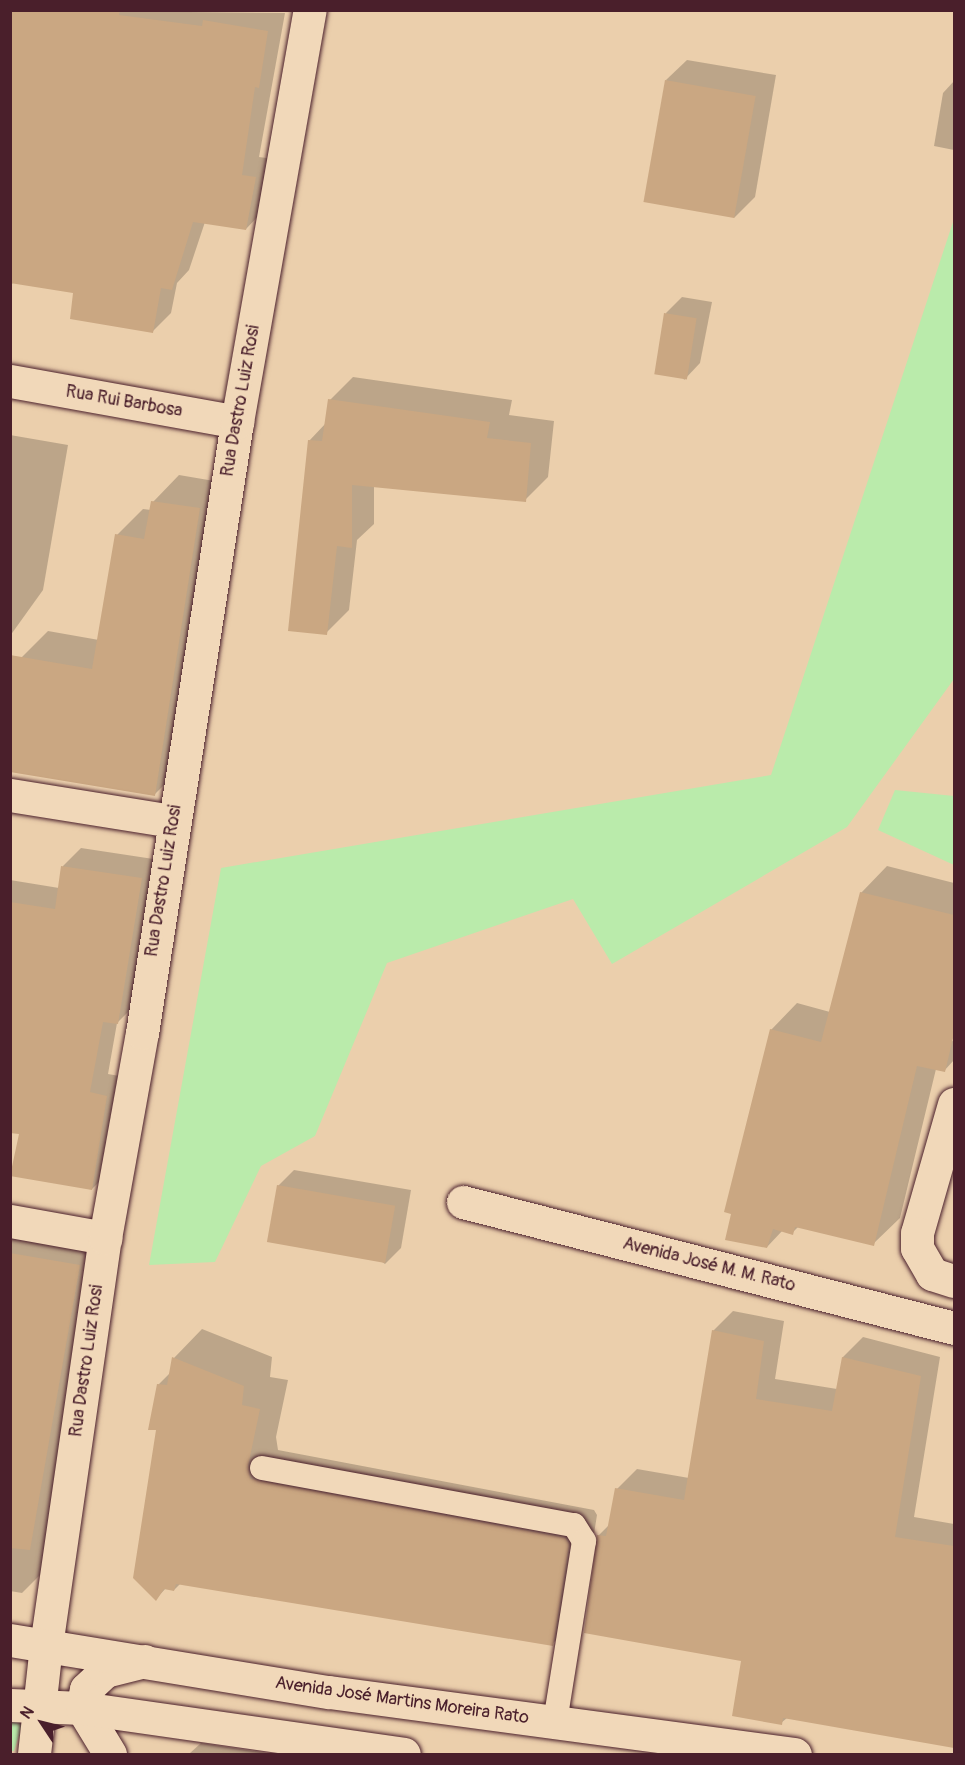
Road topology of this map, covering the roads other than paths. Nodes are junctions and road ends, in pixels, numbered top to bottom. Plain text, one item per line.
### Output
1 (310, 10) edge
2 (10, 381) edge
3 (237, 422) junction
4 (10, 795) edge
5 (173, 821) junction
6 (954, 1104) edge
7 (463, 1202) dead end
8 (10, 1221) edge
9 (105, 1238) junction
10 (954, 1281) edge
11 (954, 1328) edge
12 (262, 1468) dead end
13 (10, 1640) edge
14 (46, 1646) junction
15 (145, 1661) junction
16 (25, 1708) edge
17 (82, 1708) junction
18 (555, 1722) junction
19 (34, 1755) edge
20 (110, 1755) edge
21 (404, 1755) edge
22 (795, 1755) edge

1 - 3 street, Rua Dastro Luiz Rosi
2 - 3 street, Rua Rui Barbosa
3 - 5 street, Rua Dastro Luiz Rosi
4 - 5 street
5 - 9 street, Rua Dastro Luiz Rosi
6 - 10 street
7 - 11 street, Avenida José M. M. Rato
8 - 9 street
9 - 14 street, Rua Dastro Luiz Rosi
12 - 18 lane
13 - 14 street, Avenida José Martins Moreira Rato
14 - 15 street, Avenida José Martins Moreira Rato
14 - 16 street, Rua Dastro Luiz Rosi
15 - 17 street
15 - 18 street, Avenida José Martins Moreira Rato
16 - 17 street
16 - 19 street, Rua Dastro Luiz Rosi
17 - 20 street
17 - 21 street
18 - 22 street, Avenida José Martins Moreira Rato

